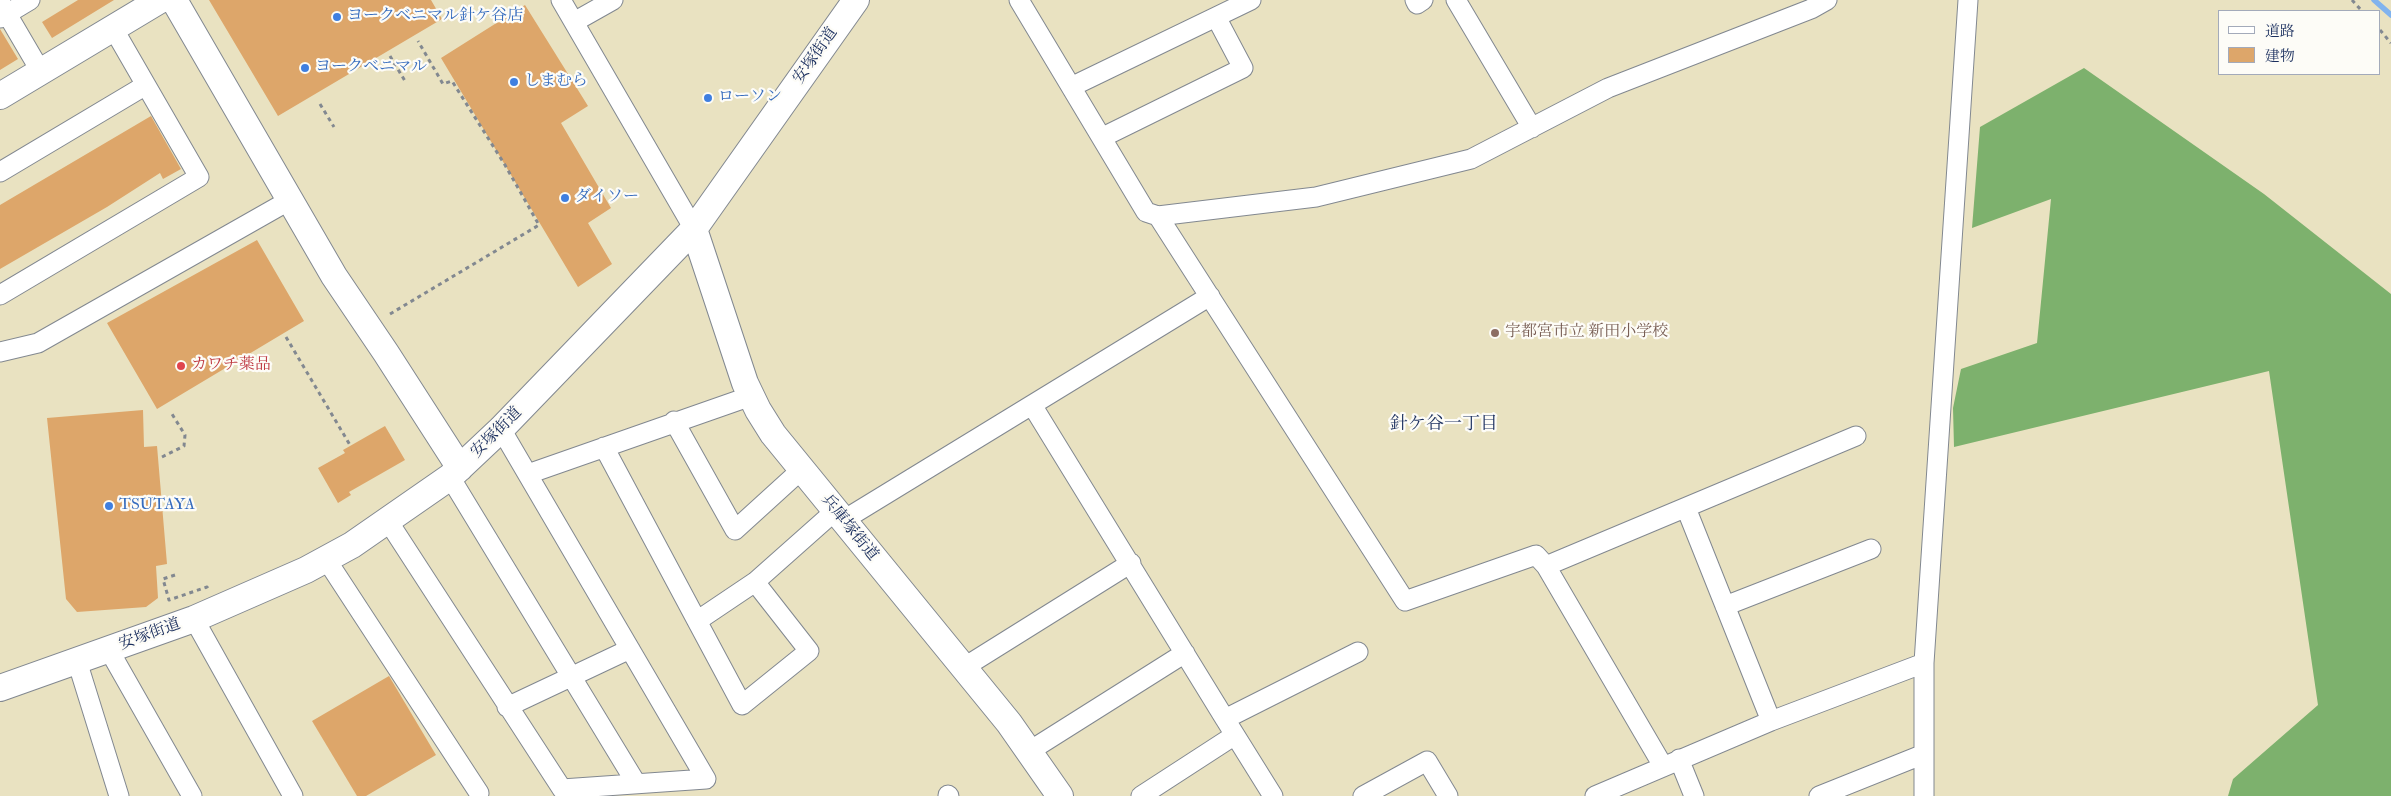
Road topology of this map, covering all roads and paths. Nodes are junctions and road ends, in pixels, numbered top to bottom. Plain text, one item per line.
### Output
1 (30, 0) edge
2 (160, 0) edge
3 (174, 0) edge
4 (561, 0) edge
5 (613, 0) edge
6 (856, 0) edge
7 (1019, 0) edge
8 (1251, 0) edge
9 (1415, 0) edge
10 (1423, 0) edge
11 (1456, 0) edge
12 (1827, 0) edge
13 (1968, 0) edge
14 (2352, 0) edge
15 (2361, 10) edge
16 (2, 11) edge
17 (1216, 17) junction
18 (574, 22) junction
19 (113, 28) junction
20 (2381, 31) edge
21 (418, 41) dead end
22 (2391, 42) edge
23 (390, 56) dead end
24 (41, 72) junction
25 (405, 81) dead end
26 (146, 85) junction
27 (1073, 86) junction
28 (0, 96) edge
29 (320, 104) dead end
30 (334, 127) dead end
31 (1532, 128) junction
32 (1103, 137) junction
33 (0, 172) edge
34 (290, 200) junction
35 (1158, 216) junction
36 (694, 229) junction
37 (0, 295) edge
38 (1210, 296) junction
39 (390, 314) dead end
40 (286, 337) dead end
41 (0, 352) edge
42 (751, 396) junction
43 (1032, 405) junction
44 (172, 414) dead end
45 (674, 421) junction
46 (501, 429) junction
47 (1856, 436) dead end
48 (350, 445) dead end
49 (604, 447) junction
50 (162, 457) dead end
51 (801, 470) junction
52 (455, 473) junction
53 (528, 474) junction
54 (1686, 508) junction
55 (838, 516) junction
56 (388, 521) junction
57 (1871, 549) dead end
58 (326, 559) junction
59 (1131, 564) junction
60 (1546, 566) junction
61 (176, 575) dead end
62 (754, 582) junction
63 (211, 597) dead end
64 (1725, 606) junction
65 (194, 618) junction
66 (697, 621) junction
67 (630, 649) junction
68 (110, 650) junction
69 (1185, 652) junction
70 (1358, 652) dead end
71 (77, 661) junction
72 (1924, 663) junction
73 (963, 668) junction
74 (571, 677) junction
75 (0, 688) edge
76 (507, 707) junction
77 (1771, 721) junction
78 (1230, 727) junction
79 (1028, 752) junction
80 (1924, 754) junction
81 (1671, 762) junction
82 (636, 783) junction
83 (479, 793) dead end
84 (119, 796) edge
85 (192, 796) edge
86 (294, 796) edge
87 (1060, 796) edge
88 (1141, 796) edge
89 (1273, 796) edge
90 (1363, 796) edge
91 (1448, 796) edge
92 (1595, 796) edge
93 (1694, 796) edge
94 (1818, 796) edge
95 (1924, 796) edge

1 - 16 street
2 - 19 street
3 - 34 street
4 - 18 street
5 - 18 street
6 - 36 street, 安塚街道
7 - 27 street
8 - 17 street
9 - 10 street
11 - 31 street
12 - 31 street
13 - 72 street
14 - 15 path
16 - 24 street
17 - 27 street
17 - 32 street
18 - 36 street
19 - 24 street
19 - 26 street
20 - 22 path
21 - 39 path
23 - 25 path
24 - 28 street
26 - 33 street
26 - 37 street
27 - 32 street
29 - 30 path
31 - 35 street
32 - 35 street
34 - 41 street
34 - 52 street
35 - 38 street
36 - 42 street, 兵庫塚街道
36 - 46 street, 安塚街道
38 - 43 street
38 - 60 street
40 - 48 path
42 - 45 street
42 - 51 street, 兵庫塚街道
43 - 55 street
43 - 59 street
44 - 50 path
45 - 49 street
45 - 51 street
46 - 52 street, 安塚街道
46 - 53 street
47 - 54 street
49 - 53 street
49 - 66 street
51 - 55 street, 兵庫塚街道
52 - 56 street, 安塚街道
52 - 74 street
53 - 67 street
54 - 60 street
54 - 64 street
55 - 62 street
55 - 73 street, 兵庫塚街道
56 - 58 street, 安塚街道
56 - 76 street
57 - 64 street
58 - 65 street, 安塚街道
58 - 83 street
59 - 69 street
59 - 73 street
60 - 81 street
61 - 63 path
62 - 66 street
62 - 66 street
64 - 77 street
65 - 68 street, 安塚街道
65 - 86 street
67 - 74 street
67 - 82 street
68 - 71 street, 安塚街道
68 - 85 street
69 - 78 street
69 - 79 street
70 - 78 street
71 - 75 street, 安塚街道
71 - 84 street
72 - 77 street
72 - 80 street
73 - 79 street, 兵庫塚街道
74 - 76 street
74 - 82 street
76 - 82 street
77 - 81 street
78 - 88 street
78 - 89 street
79 - 87 street, 兵庫塚街道
80 - 94 street
80 - 95 street
81 - 92 street
81 - 93 street
90 - 91 street

